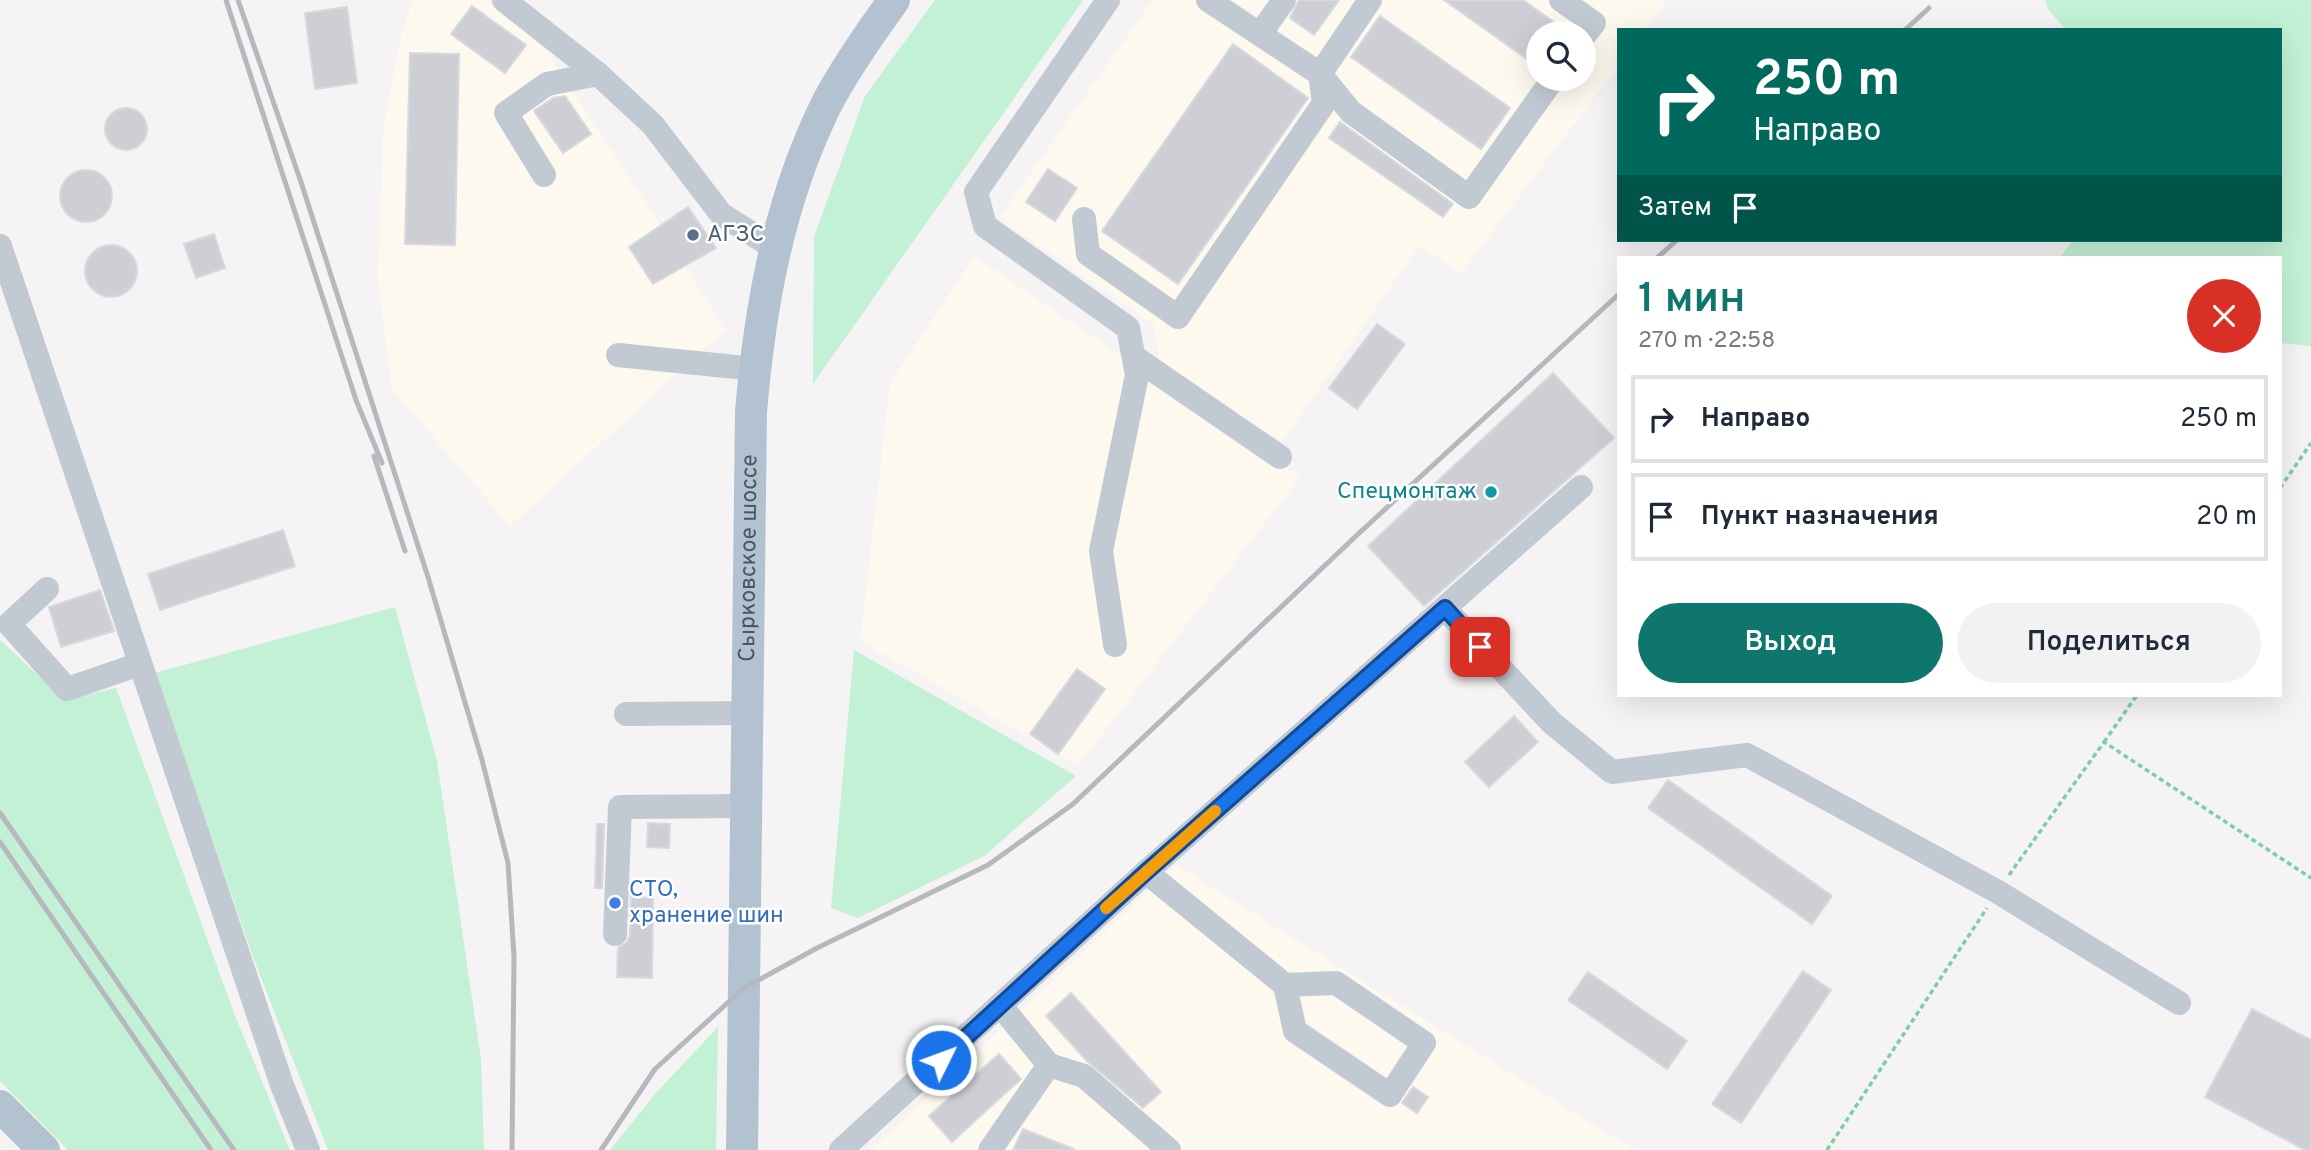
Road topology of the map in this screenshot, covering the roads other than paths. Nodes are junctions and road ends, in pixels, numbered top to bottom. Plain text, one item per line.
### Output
1 (504, 0) edge
2 (894, 0) edge
3 (1108, 0) edge
4 (1208, 0) edge
5 (1284, 0) edge
6 (1370, 0) edge
7 (1561, 0) edge
8 (1591, 21) edge
9 (1260, 34) junction
10 (598, 74) junction
11 (1320, 74) junction
12 (1544, 91) edge
13 (544, 175) dead end
14 (1084, 219) dead end
15 (0, 246) edge
16 (774, 247) junction
17 (618, 355) dead end
18 (1134, 357) junction
19 (755, 369) junction
20 (1280, 457) dead end
21 (1581, 487) dead end
22 (47, 589) dead end
23 (1445, 608) junction
24 (1115, 645) dead end
25 (141, 664) junction
26 (746, 713) junction
27 (626, 714) dead end
28 (744, 806) junction
29 (1146, 872) junction
30 (615, 934) dead end
31 (1285, 985) junction
32 (2179, 1003) dead end
33 (1000, 1005) junction
34 (1049, 1065) junction
35 (0, 1106) edge
36 (44, 1150) edge
37 (308, 1150) edge
38 (742, 1150) edge
39 (841, 1150) edge
40 (990, 1150) edge
41 (1169, 1150) edge

1 - 10 lane
2 - 16 main road, Сырковское шоссе
3 - 18 lane
4 - 9 lane
5 - 9 lane
6 - 11 lane
7 - 8 lane
9 - 11 lane
10 - 13 lane
10 - 16 lane
11 - 12 lane
11 - 14 lane
15 - 25 lane
16 - 19 main road, Сырковское шоссе
17 - 19 lane
18 - 20 lane
18 - 24 lane
19 - 26 main road, Сырковское шоссе
21 - 23 lane
22 - 25 lane
23 - 29 lane
23 - 32 lane
25 - 37 lane
26 - 27 lane
26 - 28 main road, Сырковское шоссе
28 - 30 lane
28 - 38 main road, Сырковское шоссе
29 - 31 lane
29 - 33 lane
31 - 31 lane
33 - 34 lane
33 - 39 lane
34 - 40 lane
34 - 41 lane
35 - 36 main road

